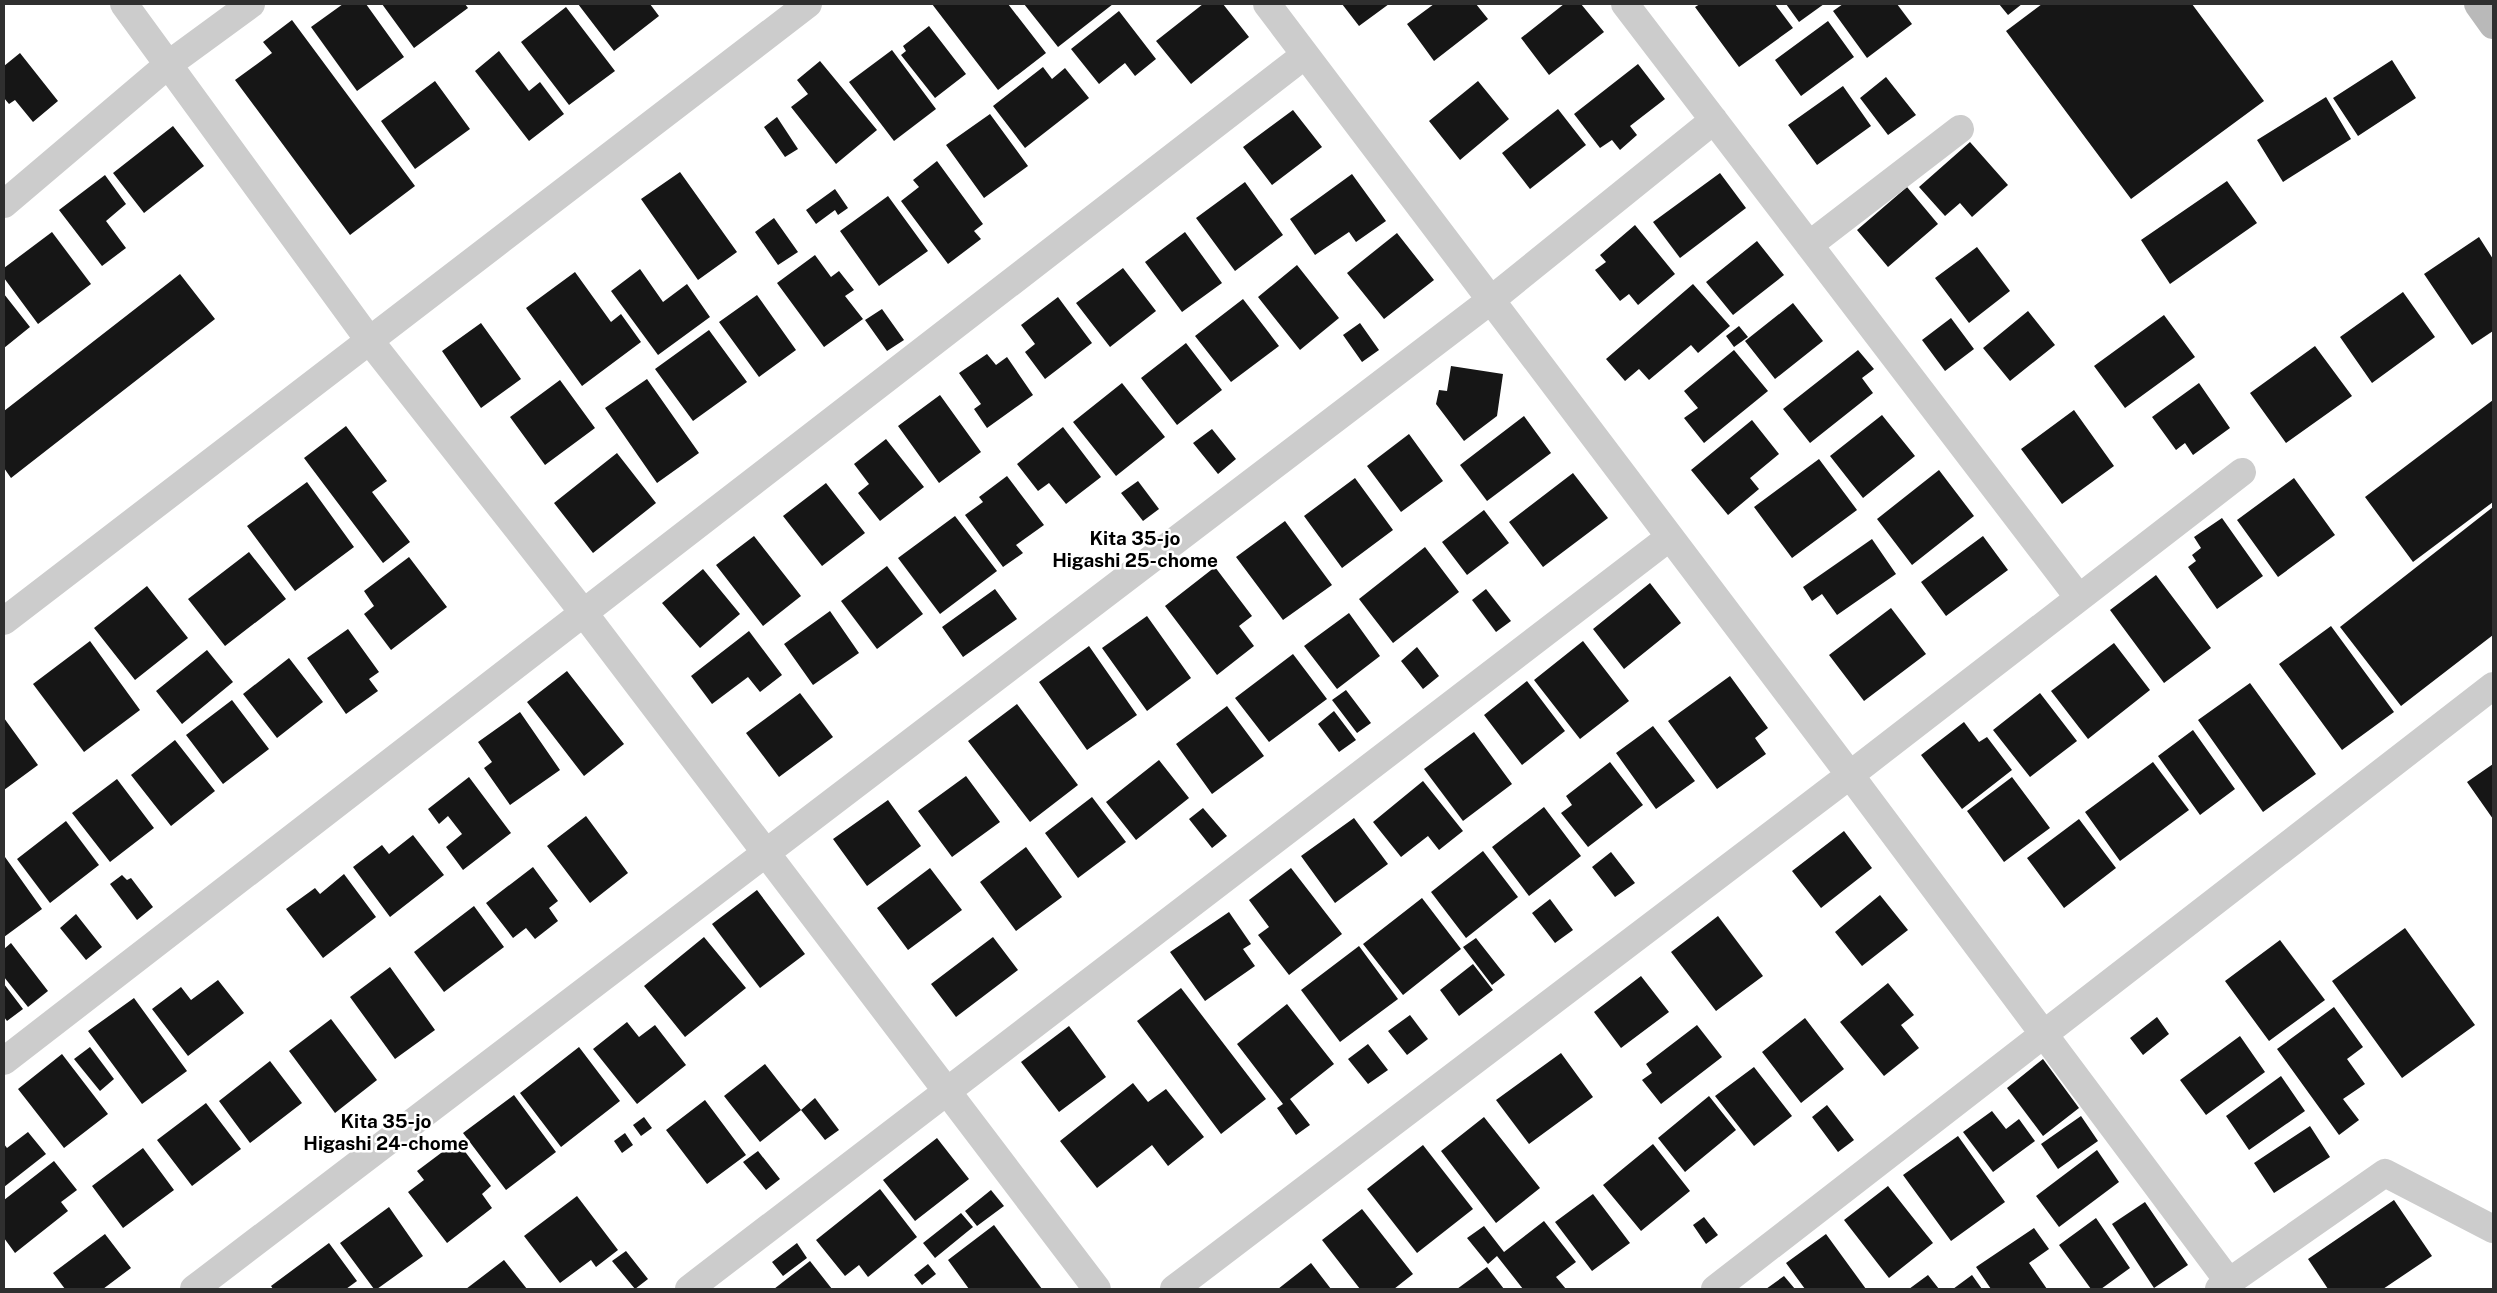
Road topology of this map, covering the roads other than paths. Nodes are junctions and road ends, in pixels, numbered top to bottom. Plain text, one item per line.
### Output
1 (124, 4) edge
2 (251, 4) edge
3 (808, 4) edge
4 (1267, 4) edge
5 (1625, 4) edge
6 (2478, 4) edge
7 (2493, 25) edge
8 (1306, 55) junction
9 (169, 64) junction
10 (1714, 120) junction
11 (1960, 129) dead end
12 (4, 204) edge
13 (1809, 245) junction
14 (1491, 300) junction
15 (369, 340) junction
16 (2242, 472) dead end
17 (1670, 537) junction
18 (2079, 598) junction
19 (583, 612) junction
20 (4, 621) edge
21 (2493, 686) edge
22 (1850, 775) junction
23 (766, 853) junction
24 (2044, 1034) junction
25 (4, 1061) edge
26 (946, 1092) junction
27 (2493, 1229) edge
28 (2224, 1286) edge
29 (194, 1289) edge
30 (689, 1289) edge
31 (1097, 1289) edge
32 (1174, 1289) edge
33 (1715, 1289) edge

1 - 9 street
2 - 9 street
3 - 15 street
4 - 8 street
5 - 10 street
6 - 7 main road
8 - 14 street
8 - 19 street
9 - 12 street
9 - 15 street
10 - 13 street
10 - 14 street
11 - 13 street
13 - 18 street
14 - 17 street
14 - 23 street
15 - 19 street
15 - 20 street
16 - 18 street
17 - 22 street
17 - 26 street
18 - 22 street
19 - 23 street
19 - 25 street
21 - 24 street
22 - 24 street
22 - 32 street
23 - 26 street
23 - 29 street
24 - 28 street
24 - 33 street
26 - 30 street
26 - 31 street
27 - 28 street

